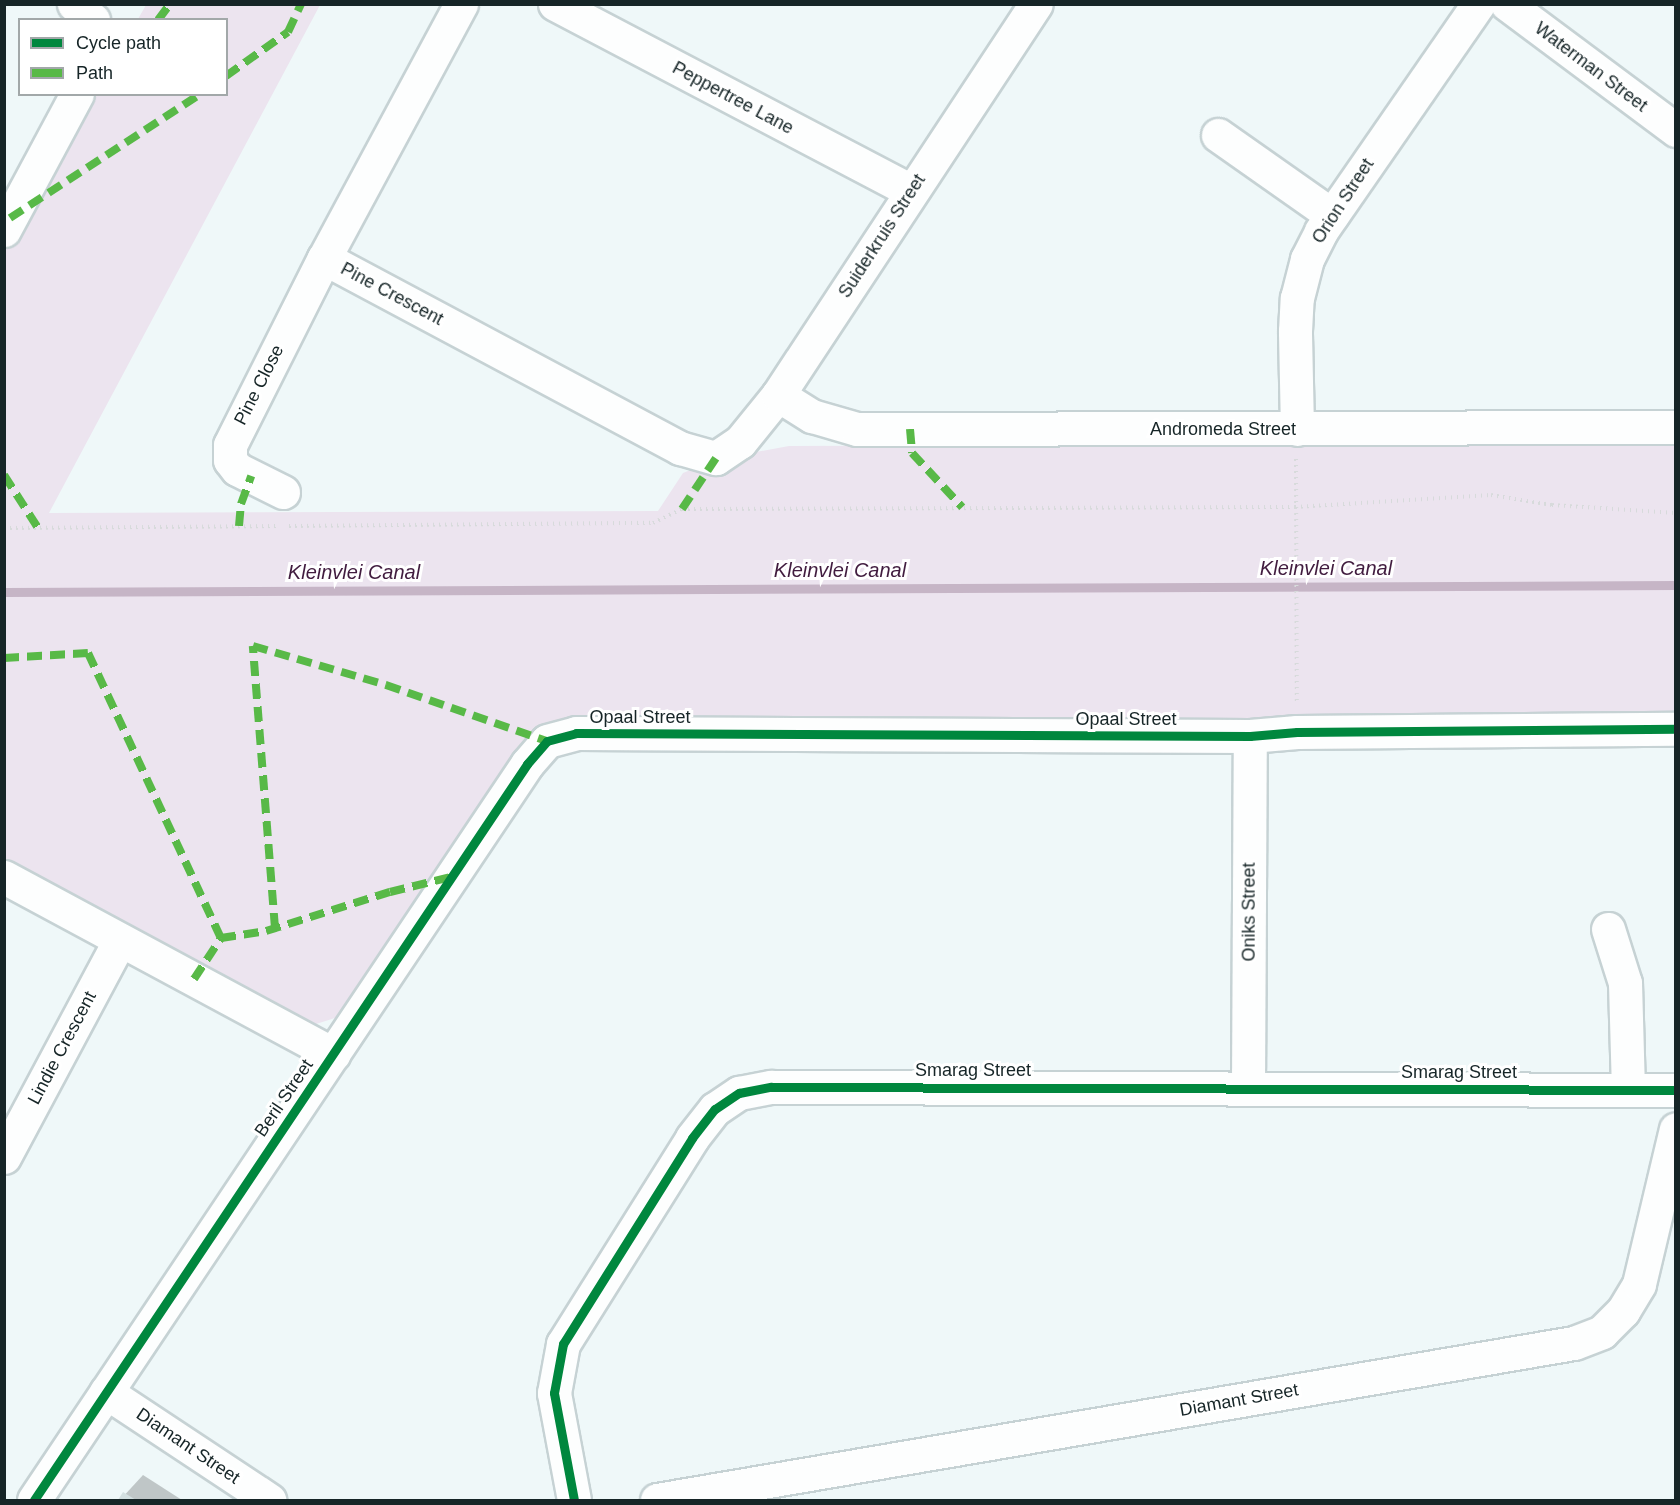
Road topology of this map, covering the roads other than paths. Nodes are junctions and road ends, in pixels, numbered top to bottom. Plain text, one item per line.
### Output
1 (74, 4) edge
2 (461, 4) edge
3 (555, 4) edge
4 (1036, 4) edge
5 (1478, 4) edge
6 (1507, 4) edge
7 (91, 18) edge
8 (76, 96) edge
9 (1676, 130) edge
10 (1218, 135) dead end
11 (911, 191) junction
12 (1332, 214) junction
13 (6, 221) edge
14 (324, 258) junction
15 (778, 395) junction
16 (1676, 427) edge
17 (1297, 429) junction
18 (716, 458) joint
19 (283, 492) dead end
20 (1676, 729) edge
21 (576, 733) joint
22 (1250, 736) junction
23 (4, 877) edge
24 (1622, 934) dead end
25 (120, 940) junction
26 (333, 1054) junction
27 (1248, 1087) junction
28 (1628, 1090) junction
29 (1676, 1090) edge
30 (1676, 1129) edge
31 (4, 1157) edge
32 (106, 1392) junction
33 (34, 1500) edge
34 (269, 1500) edge
35 (574, 1500) edge
36 (657, 1500) edge

1 - 7 street
2 - 14 street, Pine Crescent
3 - 11 street, Peppertree Lane
4 - 11 street, Suiderkruis Street
5 - 12 street, Orion Street
6 - 9 street, Waterman Street
8 - 13 street
10 - 12 street
11 - 15 street, Suiderkruis Street
12 - 17 street, Orion Street
14 - 18 street, Pine Crescent
14 - 19 street, Pine Close
15 - 17 street, Andromeda Street
15 - 18 street, Suiderkruis Street
16 - 17 street, Andromeda Street
20 - 22 street, Opaal Street
21 - 22 street, Opaal Street
21 - 26 street, Beril Street
22 - 27 street, Oniks Street
23 - 25 street
24 - 28 street
25 - 26 street
25 - 31 street, Lindie Crescent
26 - 32 street, Beril Street
27 - 28 street, Smarag Street
27 - 35 street, Smarag Street
28 - 29 street, Smarag Street
30 - 36 street, Diamant Street
32 - 33 street, Beril Street
32 - 34 street, Diamant Street

